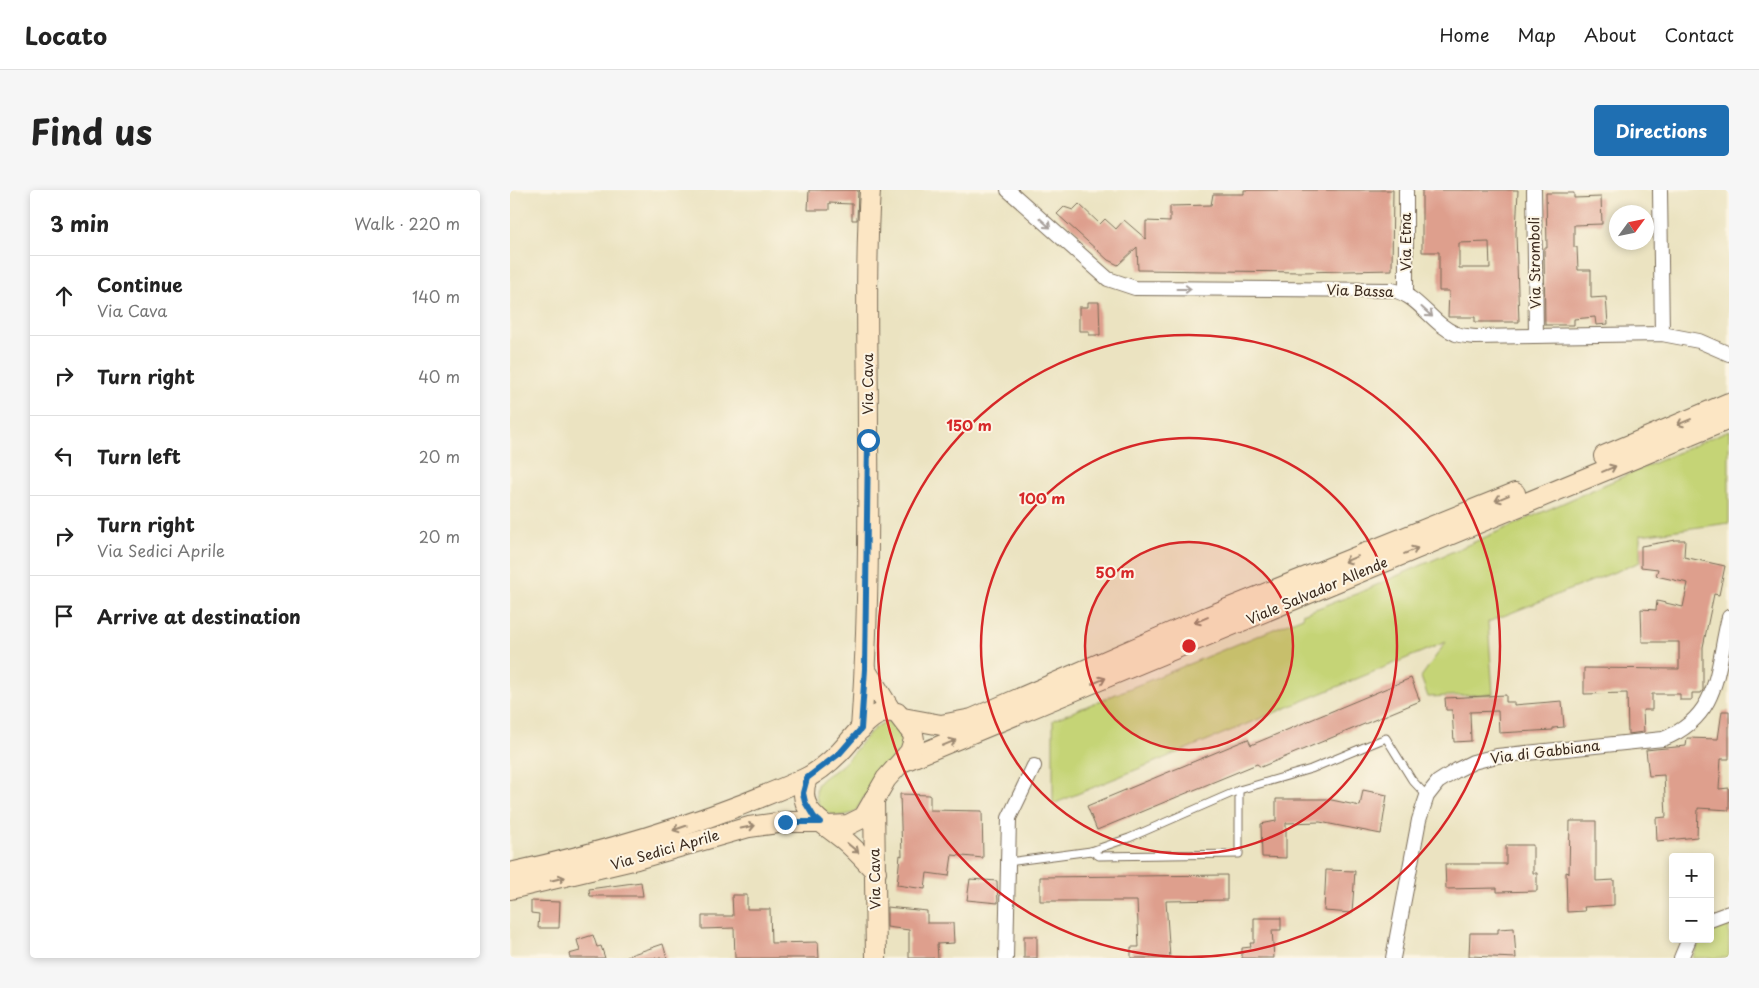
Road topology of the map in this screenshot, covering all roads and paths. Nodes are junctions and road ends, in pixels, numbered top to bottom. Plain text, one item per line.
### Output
1 (870, 190) edge
2 (1008, 190) edge
3 (1406, 190) edge
4 (1534, 190) edge
5 (1660, 190) edge
6 (1406, 295) junction
7 (1662, 334) junction
8 (1536, 335) junction
9 (1729, 354) edge
10 (1729, 403) edge
11 (1729, 419) edge
12 (1729, 617) edge
13 (865, 669) junction
14 (897, 715) junction
15 (861, 729) junction
16 (904, 761) junction
17 (1034, 766) dead end
18 (807, 778) junction
19 (1239, 790) junction
20 (1427, 796) junction
21 (874, 799) junction
22 (824, 824) junction
23 (1091, 851) junction
24 (1008, 862) junction
25 (876, 872) junction
26 (510, 873) edge
27 (510, 889) edge
28 (1729, 913) edge
29 (1714, 919) edge
30 (1687, 943) edge
31 (876, 958) edge
32 (1006, 958) edge
33 (1393, 958) edge
34 (1681, 958) edge

1 - 13 main road, Via Cava
2 -> 6 street, Via Bassa
3 - 6 street, Via Etna
4 - 8 street, Via Stromboli
5 - 7 street
6 -> 8 street, Via Bassa
7 - 8 street, Via Bassa
7 - 9 street, Via Bassa
10 -> 14 main road, Viale Salvador Allende
16 -> 11 main road, Viale Salvador Allende
12 - 20 street, Via di Gabbiana
13 - 14 main road
13 - 15 main road, Via Cava
14 - 15 main road, Via Sedici Aprile
14 - 16 main road
15 - 18 main road, Via Sedici Aprile
16 - 21 main road, Via Sedici Aprile
17 - 24 street
18 - 22 main road
18 -> 26 main road, Via Sedici Aprile
19 - 20 lane
19 - 23 lane
19 - 23 lane
20 - 33 street, Via di Gabbiana
21 - 22 main road, Via Sedici Aprile
21 - 25 main road, Via Cava
22 -> 25 main road
27 -> 22 main road, Via Sedici Aprile
23 - 24 lane
24 - 32 street
25 - 31 main road, Via Cava
28 - 29 street
30 - 34 street

